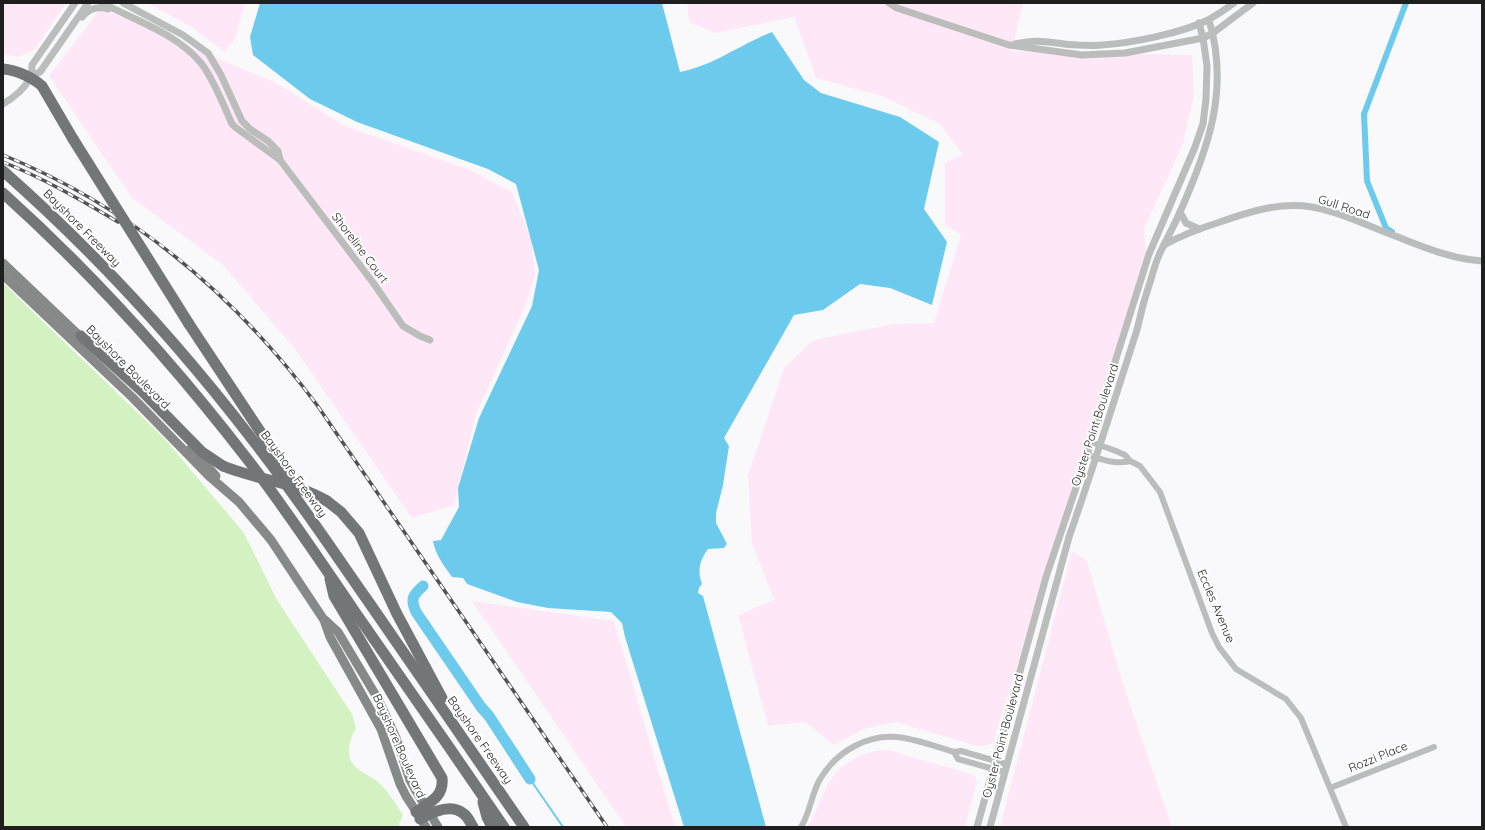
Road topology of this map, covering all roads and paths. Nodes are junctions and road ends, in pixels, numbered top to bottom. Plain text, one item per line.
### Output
1 (68, 3) edge
2 (75, 3) edge
3 (88, 3) edge
4 (102, 3) edge
5 (122, 3) edge
6 (126, 3) edge
7 (889, 3) edge
8 (1234, 3) edge
9 (1253, 3) edge
10 (133, 8) junction
11 (123, 14) junction
12 (64, 18) junction
13 (1209, 20) junction
14 (1199, 24) junction
15 (1213, 34) junction
16 (1203, 38) junction
17 (63, 40) junction
18 (1009, 45) junction
19 (1098, 45) junction
20 (1098, 54) junction
21 (3, 69) edge
22 (31, 77) junction
23 (3, 104) edge
24 (280, 160) junction
25 (3, 171) edge
26 (3, 193) edge
27 (1180, 212) junction
28 (1200, 229) junction
29 (1153, 244) junction
30 (1164, 245) junction
31 (1482, 261) edge
32 (3, 264) edge
33 (3, 275) edge
34 (80, 336) junction
35 (430, 340) dead end
36 (1091, 442) junction
37 (1099, 445) junction
38 (1087, 455) junction
39 (1096, 457) junction
40 (1130, 461) junction
41 (231, 494) junction
42 (302, 506) junction
43 (329, 574) junction
44 (459, 733) junction
45 (1434, 747) dead end
46 (954, 752) junction
47 (996, 761) junction
48 (1006, 764) junction
49 (994, 769) junction
50 (1004, 772) junction
51 (1330, 788) junction
52 (481, 793) junction
53 (423, 815) edge
54 (438, 827) edge
55 (473, 827) edge
56 (492, 827) edge
57 (504, 827) edge
58 (524, 827) edge
59 (801, 827) edge
60 (977, 827) edge
61 (990, 827) edge
62 (1346, 827) edge

1 - 12 street
2 - 12 street
3 - 17 street
4 - 11 street, Shoreline Court
5 - 10 street, Shoreline Court
6 - 10 street
7 - 18 street
8 - 13 street
9 - 15 street
10 - 24 street, Shoreline Court
11 - 17 street
11 - 24 street, Shoreline Court
12 - 22 street
13 - 14 street
13 - 15 street, Oyster Point Boulevard
14 - 16 street, Oyster Point Boulevard
14 - 19 street
15 - 16 street
15 - 27 street, Oyster Point Boulevard
16 - 20 street
16 - 29 street, Oyster Point Boulevard
17 - 22 street
18 - 19 street
18 - 20 street
19 - 20 street
21 - 22 highway
22 - 23 street
22 - 42 highway, bridge
24 - 35 street, Shoreline Court
25 - 42 highway, Bayshore Freeway
26 - 43 highway
27 - 28 street
27 - 30 street, Oyster Point Boulevard
28 - 30 street, Gull Road
28 - 31 street, Gull Road
29 - 30 street, Gull Road
29 - 36 street, Oyster Point Boulevard
30 - 37 street, Oyster Point Boulevard
32 - 34 main road, Bayshore Boulevard
33 - 41 main road, Bayshore Boulevard
34 - 41 main road, Bayshore Boulevard
34 - 44 highway, bridge
36 - 37 street, Eccles Avenue
36 - 38 street, Oyster Point Boulevard
37 - 39 street, Oyster Point Boulevard
37 - 40 street, Eccles Avenue
38 - 39 street
38 - 47 street, Oyster Point Boulevard
39 - 40 street
39 - 48 street, Oyster Point Boulevard
40 - 51 street, Eccles Avenue
41 - 53 main road, Bayshore Boulevard
42 - 44 highway, Bayshore Freeway
43 - 52 highway
43 - 53 highway
44 - 58 highway, Bayshore Freeway
45 - 51 street, Rozzi Place
46 - 47 street
46 - 49 street
46 - 59 street
47 - 48 street
47 - 49 street, Oyster Point Boulevard
48 - 50 street, Oyster Point Boulevard
49 - 50 street
49 - 60 street, Oyster Point Boulevard
50 - 61 street, Oyster Point Boulevard
51 - 62 street, Eccles Avenue
52 - 56 highway
52 - 57 highway
53 - 54 main road, Bayshore Boulevard
53 - 55 highway

